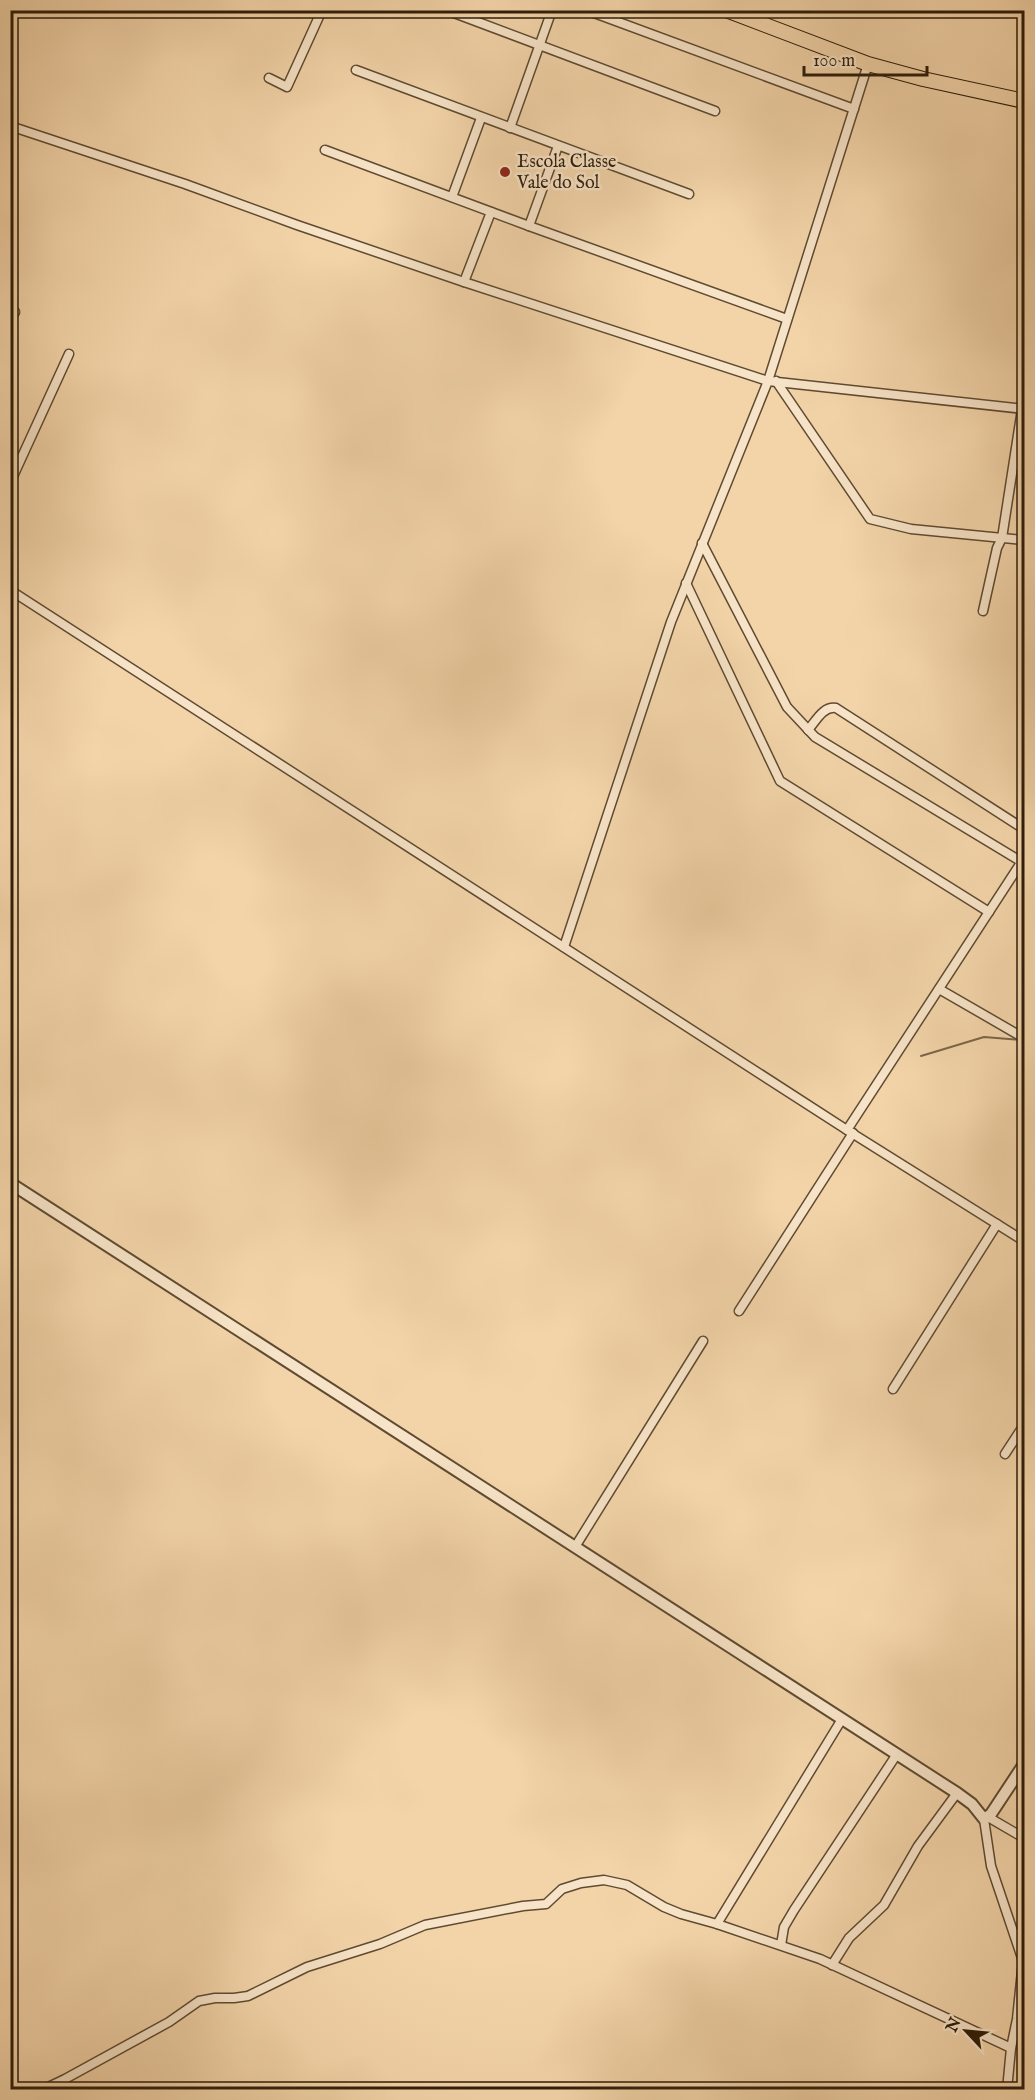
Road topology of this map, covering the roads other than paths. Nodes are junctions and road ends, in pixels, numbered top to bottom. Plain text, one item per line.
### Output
1 (322, 10) edge
2 (446, 10) edge
3 (552, 10) edge
4 (586, 10) edge
5 (726, 10) edge
6 (540, 45) junction
7 (868, 64) junction
8 (356, 70) dead end
9 (269, 78) dead end
10 (1024, 101) edge
11 (854, 109) junction
12 (715, 111) dead end
13 (481, 118) junction
14 (10, 126) edge
15 (510, 128) junction
16 (558, 146) junction
17 (325, 150) dead end
18 (689, 194) dead end
19 (452, 197) junction
20 (491, 212) junction
21 (529, 226) junction
22 (464, 282) junction
23 (787, 320) junction
24 (69, 354) dead end
25 (772, 381) junction
26 (1023, 409) edge
27 (10, 483) edge
28 (1002, 538) junction
29 (1024, 540) edge
30 (702, 543) junction
31 (686, 583) junction
32 (10, 590) edge
33 (983, 611) dead end
34 (808, 730) junction
35 (1024, 829) edge
36 (1023, 860) edge
37 (989, 912) junction
38 (564, 947) junction
39 (939, 989) junction
40 (1024, 1038) edge
41 (850, 1132) junction
42 (10, 1183) edge
43 (997, 1224) junction
44 (1024, 1241) edge
45 (739, 1311) dead end
46 (703, 1341) dead end
47 (893, 1389) dead end
48 (1024, 1425) edge
49 (1005, 1454) dead end
50 (575, 1547) junction
51 (842, 1719) junction
52 (897, 1754) junction
53 (1024, 1764) edge
54 (957, 1793) junction
55 (986, 1818) junction
56 (1024, 1839) edge
57 (717, 1924) junction
58 (781, 1945) junction
59 (832, 1965) junction
60 (1021, 2022) edge
61 (1011, 2048) junction
62 (42, 2090) edge
63 (1007, 2090) edge

1 - 9 street
2 - 6 street
3 - 6 street
4 - 11 street
5 - 7 main road
6 - 12 street
6 - 15 street
7 - 10 main road
7 - 11 street
8 - 13 street
11 - 23 street
13 - 15 street
13 - 19 street
14 - 22 street
15 - 16 street
16 - 18 street
16 - 21 street
17 - 19 street
19 - 20 street
20 - 21 street
20 - 22 street
21 - 23 street
22 - 25 street
23 - 25 street
24 - 27 street
25 - 26 street
25 - 28 street
25 - 30 street
26 - 28 street
28 - 29 street
28 - 33 street
30 - 31 street
30 - 34 street
31 - 37 street
31 - 38 street
32 - 38 street
34 - 35 street
34 - 36 street
36 - 37 street
37 - 39 street
38 - 41 street
39 - 40 street
39 - 41 street
41 - 43 street
41 - 45 street
42 - 50 street
43 - 44 street
43 - 47 street
46 - 50 street
48 - 49 street
50 - 51 street
51 - 52 street
51 - 57 street
52 - 54 street
52 - 58 street
53 - 55 street
54 - 55 street
54 - 59 street
55 - 56 street
55 - 60 street
57 - 58 street
57 - 62 street
58 - 59 street
59 - 61 street
60 - 61 street
61 - 63 street

